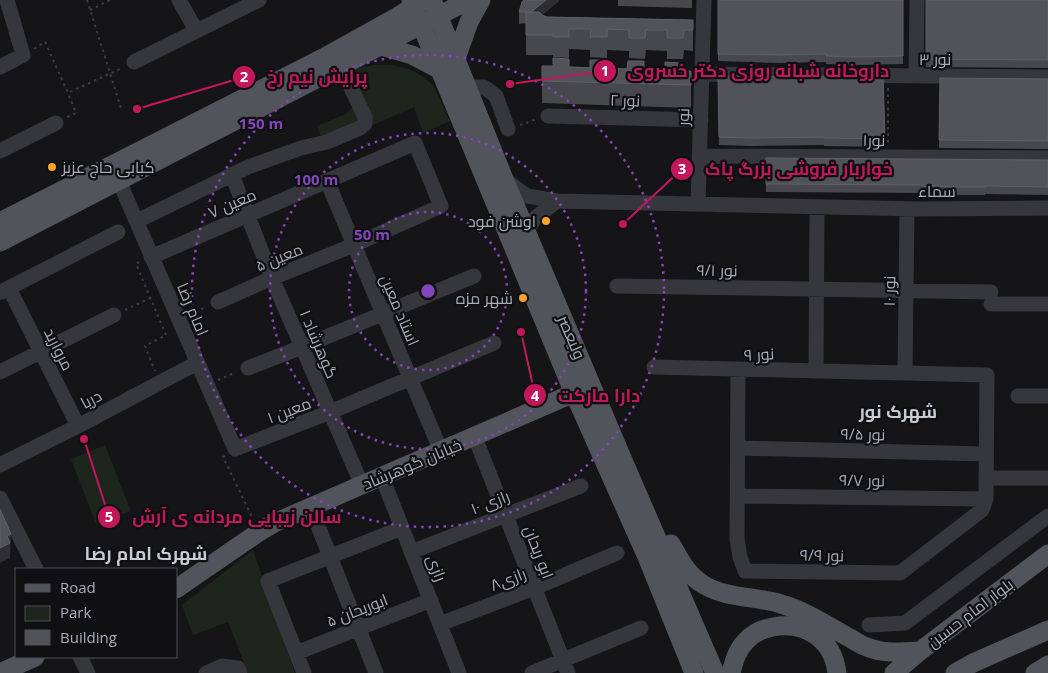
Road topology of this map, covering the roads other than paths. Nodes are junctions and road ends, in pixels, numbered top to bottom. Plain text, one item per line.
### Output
1 (8, 0) edge
2 (179, 0) edge
3 (259, 0) edge
4 (469, 0) edge
5 (481, 0) edge
6 (704, 0) edge
7 (917, 0) edge
8 (416, 2) edge
9 (435, 8) edge
10 (421, 26) junction
11 (196, 30) junction
12 (381, 46) junction
13 (456, 58) junction
14 (134, 62) road end
15 (342, 66) junction
16 (0, 67) edge
17 (439, 69) junction
18 (702, 74) junction
19 (916, 76) junction
20 (1048, 77) edge
21 (468, 86) junction
22 (548, 116) road end
23 (701, 120) junction
24 (56, 123) road end
25 (508, 129) road end
26 (0, 151) edge
27 (700, 156) junction
28 (1048, 158) edge
29 (232, 175) junction
30 (504, 179) junction
31 (327, 181) junction
32 (119, 182) junction
33 (557, 202) junction
34 (698, 204) junction
35 (441, 206) joint
36 (817, 207) junction
37 (1048, 208) edge
38 (907, 209) junction
39 (248, 216) junction
40 (137, 221) junction
41 (0, 222) edge
42 (526, 230) junction
43 (118, 232) dead end
44 (0, 242) edge
45 (354, 245) junction
46 (151, 257) junction
47 (474, 276) dead end
48 (272, 278) junction
49 (617, 286) dead end
50 (4, 290) edge
51 (817, 290) junction
52 (906, 291) junction
53 (218, 302) road end
54 (1048, 304) edge
55 (383, 314) junction
56 (114, 315) road end
57 (494, 343) dead end
58 (302, 347) junction
59 (40, 352) junction
60 (197, 363) junction
61 (654, 367) dead end
62 (248, 368) road end
63 (738, 369) junction
64 (816, 371) junction
65 (0, 372) edge
66 (905, 373) junction
67 (410, 378) junction
68 (574, 393) junction
69 (1018, 396) dead end
70 (1048, 396) edge
71 (330, 412) junction
72 (78, 426) junction
73 (478, 444) dead end
74 (738, 448) junction
75 (235, 449) joint
76 (441, 451) junction
77 (986, 454) junction
78 (622, 458) junction
79 (0, 465) edge
80 (382, 477) junction
81 (986, 478) junction
82 (1048, 478) edge
83 (362, 485) junction
84 (581, 486) dead end
85 (738, 496) junction
86 (0, 498) edge
87 (986, 498) junction
88 (311, 508) junction
89 (506, 515) junction
90 (1048, 516) edge
91 (402, 528) junction
92 (411, 552) junction
93 (617, 553) dead end
94 (1048, 554) edge
95 (330, 556) junction
96 (35, 568) edge
97 (745, 571) joint
98 (178, 588) edge
99 (534, 588) junction
100 (431, 600) junction
101 (440, 624) junction
102 (870, 624) dead end
103 (358, 628) junction
104 (641, 628) dead end
105 (1048, 630) edge
106 (920, 651) junction
107 (296, 653) junction
108 (33, 658) edge
109 (80, 658) edge
110 (1048, 665) edge
111 (565, 667) edge
112 (239, 670) edge
113 (0, 673) edge
114 (88, 673) edge
115 (206, 673) edge
116 (304, 673) edge
117 (376, 673) edge
118 (459, 673) edge
119 (532, 673) edge
120 (694, 673) edge
121 (715, 673) edge
122 (732, 673) edge
123 (837, 673) edge
124 (894, 673) edge
125 (955, 673) edge
126 (1035, 673) edge

1 - 16 street
2 - 11 street
3 - 11 street
4 - 9 main road
5 - 13 main road
6 - 18 street, نور
7 - 19 street
8 - 10 main road, ولیعصر
8 - 41 main road
9 - 10 main road
9 - 13 main road, ولیعصر
10 - 12 main road
10 - 17 main road, ولیعصر
11 - 14 street
12 - 15 main road
12 - 17 main road
13 - 21 main road, ولیعصر
15 - 29 street
15 - 32 main road
17 - 68 main road, ولیعصر
18 - 19 street, نور ۳
18 - 23 street, نور
19 - 20 street, نور ۳
21 - 25 street
21 - 30 main road, ولیعصر
22 - 23 street, نور ۲
23 - 27 street, نور
24 - 26 street
27 - 28 street, نور۱
27 - 34 street, نور
29 - 39 street, گوهرشاد ۱
29 - 40 street
30 - 33 street, سماء
30 - 42 main road, ولیعصر
31 - 35 street, معین ۷
31 - 39 street, معین ۷
31 - 45 street, استاد معین
32 - 40 street, امام رضا
32 - 44 main road
33 - 34 street, سماء
33 - 42 street
34 - 36 street, سماء
35 - 45 street, معین ۵
36 - 38 street, سماء
36 - 51 street
37 - 38 street, سماء
38 - 52 street, نور ۱۰
39 - 46 street, معین ۷
39 - 48 street, گوهرشاد ۱
40 - 46 street, امام رضا
42 - 78 main road, ولیعصر
43 - 50 street
45 - 48 street, معین ۵
45 - 55 street, استاد معین
46 - 60 street, امام رضا
47 - 55 street
48 - 53 street, معین ۵
48 - 58 street, گوهرشاد ۱
49 - 51 street, نور ۹/۱
50 - 59 street, مروارید
51 - 52 street, نور ۹/۱
51 - 64 street
52 - 54 street, نور ۹/۱
52 - 66 street, نور ۱۰
55 - 58 street
55 - 67 street, استاد معین
56 - 59 street
57 - 67 street, معین ۱
58 - 62 street
58 - 71 street, گوهرشاد ۱
59 - 65 street
59 - 72 street, مروارید
60 - 72 street, دریا
60 - 75 street, امام رضا
61 - 63 street
63 - 64 street, نور ۹
63 - 74 street, نور ۹
64 - 66 street, نور ۹
66 - 77 street, نور ۹
67 - 71 street, معین ۱
67 - 76 street, استاد معین
68 - 76 main road, خیابان گوهرشاد
68 - 120 main road, ولیعصر
69 - 70 street
71 - 75 street, معین ۱
71 - 83 street, گوهرشاد ۱
72 - 79 street, دریا
73 - 89 street, ابو ریحان
74 - 77 street, نور ۹/۵
74 - 85 street, نور ۹
76 - 80 main road, خیابان گوهرشاد
77 - 81 street
78 - 106 main road
78 - 121 main road, ولیعصر
80 - 83 main road, خیابان گوهرشاد
80 - 91 street, رازی
81 - 82 street
81 - 87 street
83 - 88 main road, خیابان گوهرشاد
84 - 89 street, رازی ۱۰
85 - 87 street, نور ۹/۷
85 - 97 street, نور ۹
86 - 96 street
87 - 97 street, نور ۹/۹
88 - 95 street
88 - 98 main road, خیابان گوهرشاد
89 - 92 street, رازی ۱۰
89 - 99 street, ابو ریحان
90 - 102 street
91 - 92 street, رازی
91 - 95 street
92 - 100 street, رازی
93 - 99 street, رازی۸
94 - 106 main road, بلوار امام حسین
95 - 103 street
95 - 107 street
99 - 101 street, رازی۸
99 - 111 street, ابو ریحان
100 - 101 street, رازی
100 - 103 street, ابوریحان ۵
101 - 118 street, رازی
103 - 107 street, ابوریحان ۵
103 - 117 street
104 - 111 street
105 - 125 main road
106 - 124 main road, بلوار امام حسین
107 - 116 street
108 - 113 main road
109 - 114 street
110 - 126 main road
111 - 119 street
112 - 115 street
122 - 123 main road

